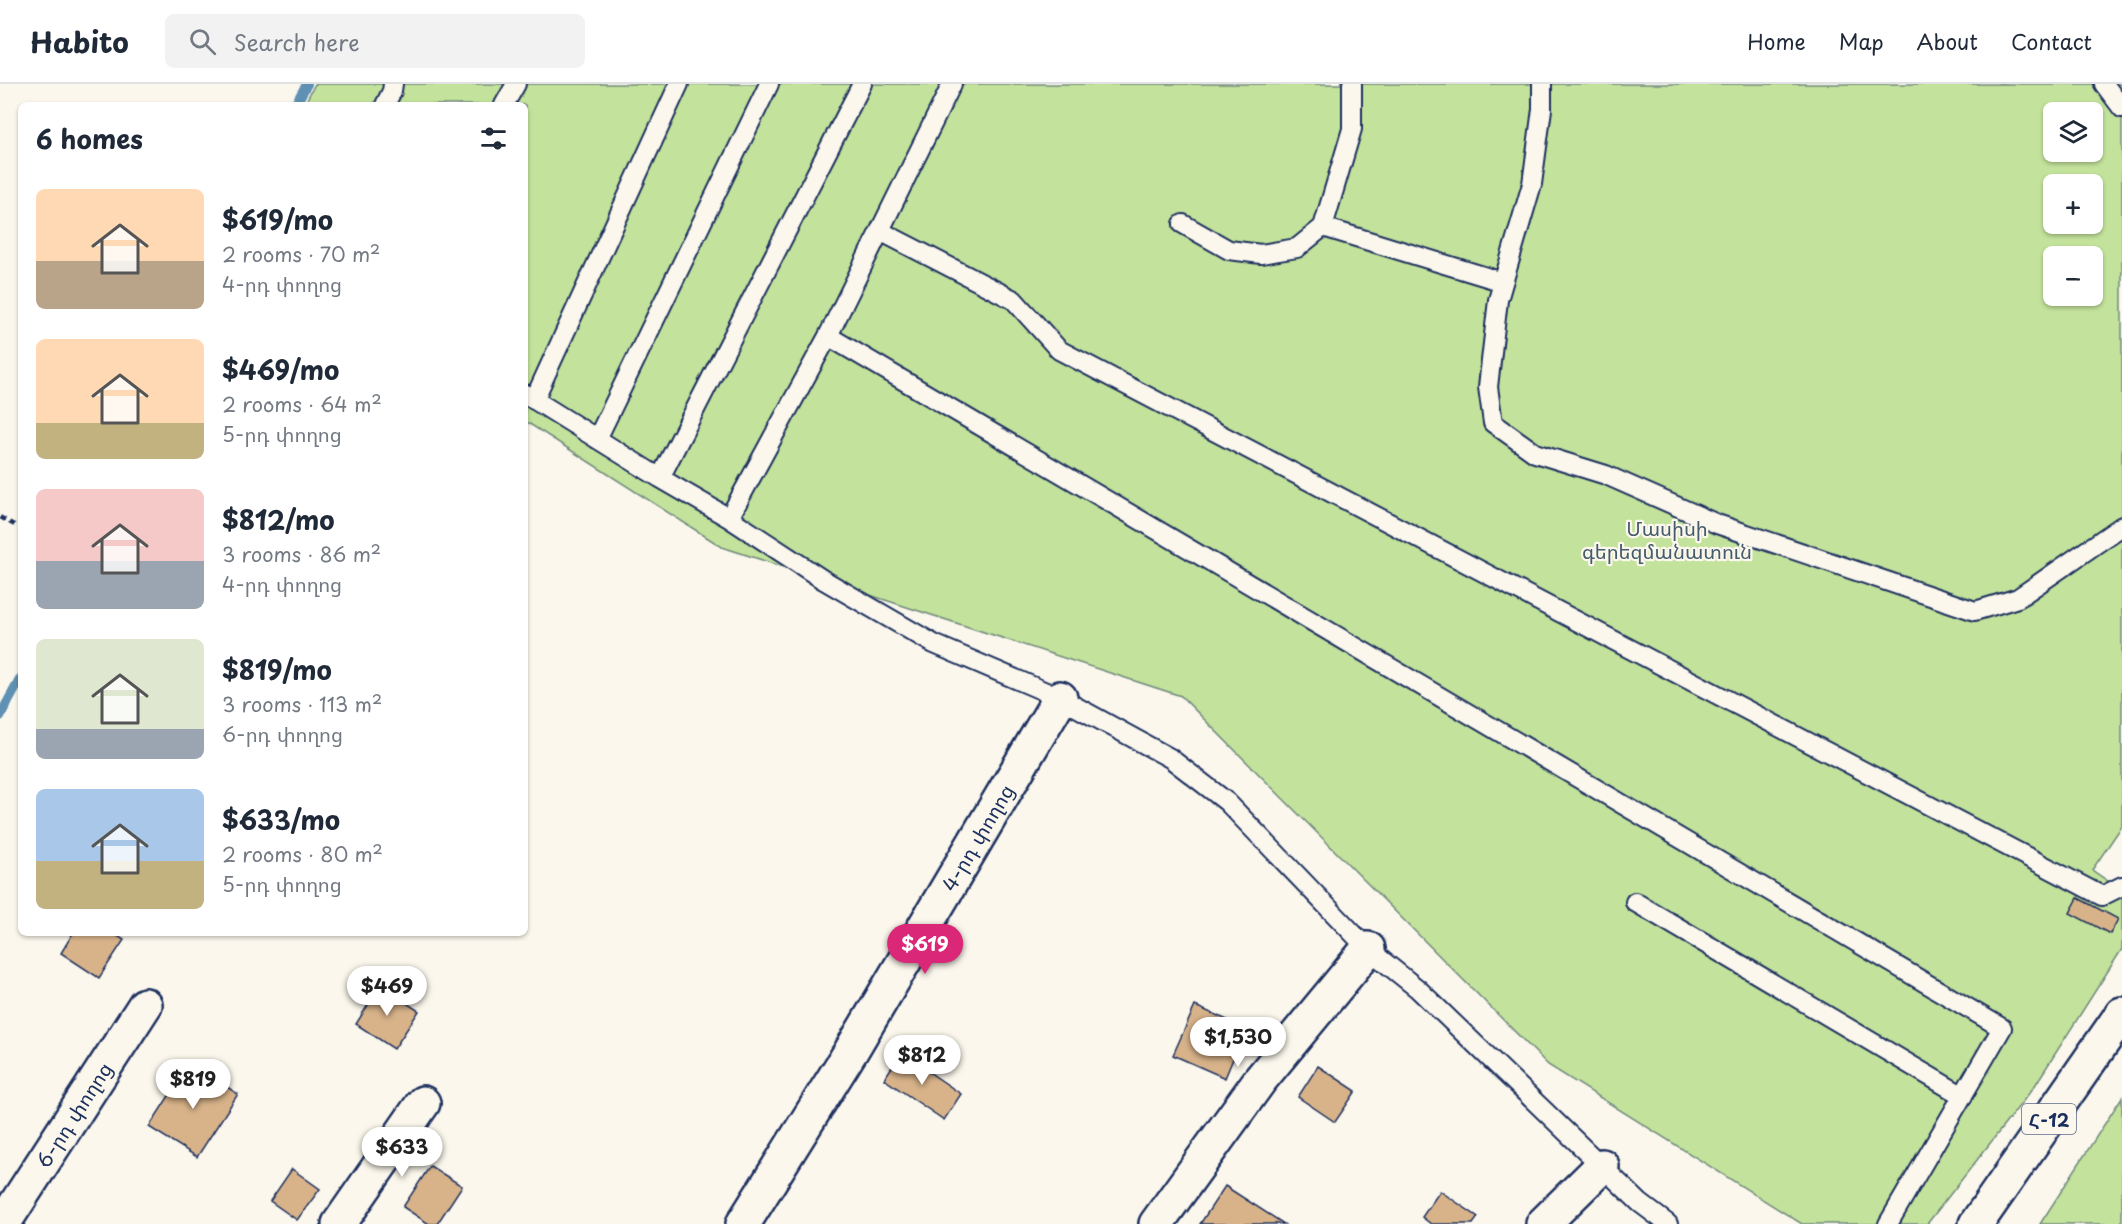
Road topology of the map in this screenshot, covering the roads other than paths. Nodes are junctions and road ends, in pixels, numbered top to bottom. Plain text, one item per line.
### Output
1 (393, 84) edge
2 (516, 84) edge
3 (679, 84) edge
4 (769, 84) edge
5 (862, 84) edge
6 (952, 84) edge
7 (1352, 84) edge
8 (1542, 84) edge
9 (2104, 84) edge
10 (386, 102) edge
11 (506, 102) edge
12 (2122, 108) edge
13 (1184, 224) dead end
14 (1323, 227) junction
15 (880, 231) junction
16 (1503, 282) junction
17 (828, 336) junction
18 (529, 397) edge
19 (597, 439) junction
20 (660, 478) junction
21 (729, 518) junction
22 (2122, 526) edge
23 (1060, 698) junction
24 (2122, 885) edge
25 (1635, 902) dead end
26 (1368, 950) junction
27 (145, 1005) dead end
28 (2122, 1014) edge
29 (1963, 1096) junction
30 (423, 1103) dead end
31 (1602, 1166) junction
32 (3, 1224) edge
33 (339, 1224) edge
34 (743, 1224) edge
35 (1156, 1224) edge
36 (1543, 1224) edge
37 (1668, 1224) edge
38 (1888, 1224) edge
39 (1976, 1224) edge

1 - 10 lane
2 - 11 lane
3 - 18 lane
4 - 19 lane
5 - 20 lane
6 - 15 lane
7 - 14 lane
8 - 16 lane
9 - 12 lane
13 - 14 lane
14 - 16 lane
15 - 17 lane
15 - 24 lane
16 - 22 lane
17 - 21 lane
17 - 29 lane
18 - 19 lane
19 - 20 lane
20 - 21 lane
21 - 23 lane
23 - 26 lane
23 - 34 street, 4-րդ փողոց
25 - 29 lane
26 - 31 lane
26 - 35 street
27 - 32 street, 6-րդ փողոց
28 - 39 street, Հ-12
29 - 38 lane
30 - 33 street
31 - 36 street
31 - 37 lane

